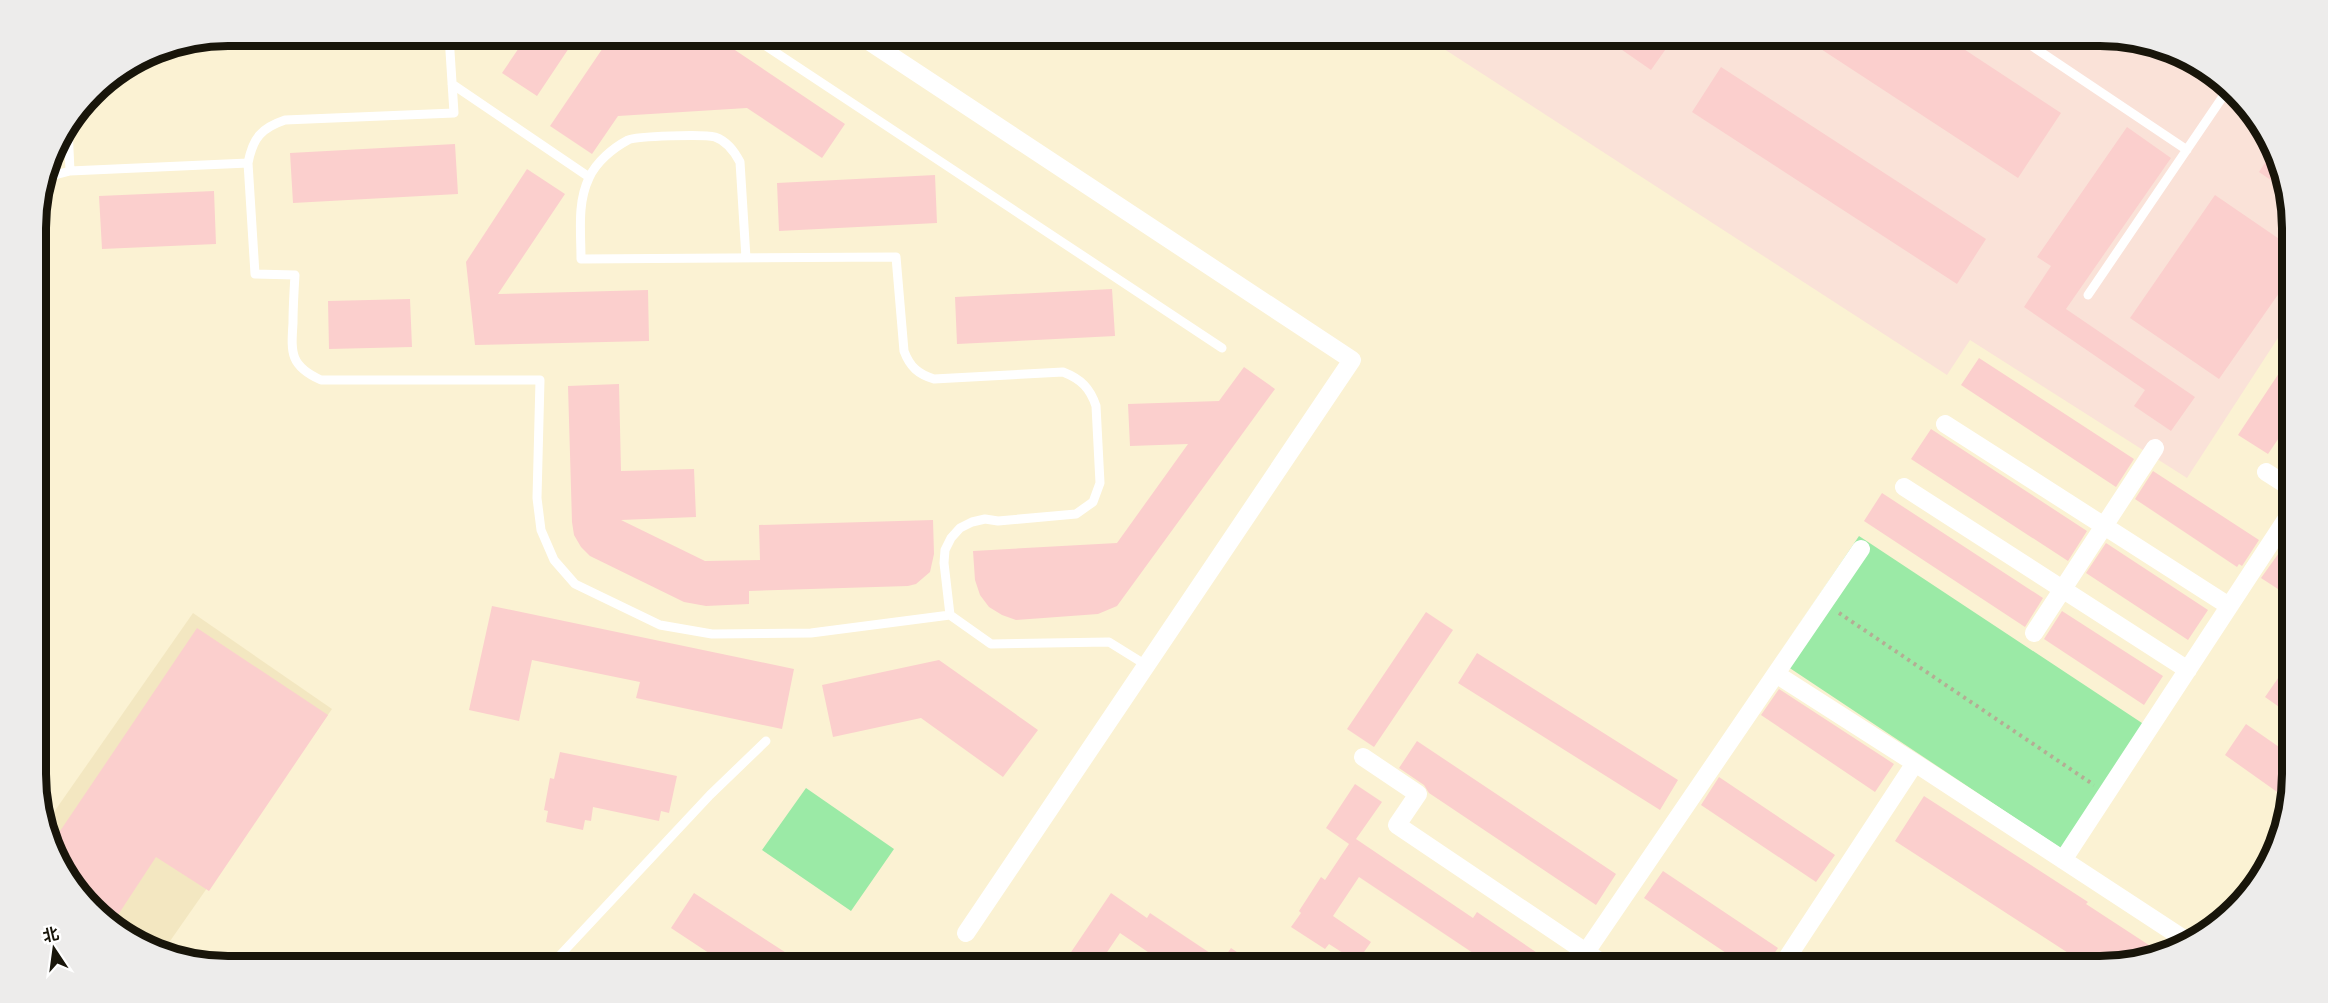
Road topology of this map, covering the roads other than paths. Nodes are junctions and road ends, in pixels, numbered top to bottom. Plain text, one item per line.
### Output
1 (450, 46) edge
2 (766, 46) edge
3 (876, 46) edge
4 (2032, 46) edge
5 (452, 84) junction
6 (2223, 96) edge
7 (69, 142) edge
8 (2187, 150) junction
9 (248, 163) junction
10 (70, 171) junction
11 (55, 175) edge
12 (589, 177) junction
13 (746, 258) junction
14 (2088, 295) dead end
15 (1222, 348) dead end
16 (1945, 424) dead end
17 (2155, 448) dead end
18 (2266, 472) dead end
19 (2282, 482) edge
20 (1904, 487) dead end
21 (2103, 526) junction
22 (2282, 526) edge
23 (1861, 549) dead end
24 (2062, 589) junction
25 (2229, 606) junction
26 (950, 615) junction
27 (2034, 633) dead end
28 (1146, 665) junction
29 (2188, 670) junction
30 (1776, 674) junction
31 (765, 741) dead end
32 (1363, 758) dead end
33 (1915, 763) junction
34 (2063, 860) junction
35 (966, 933) dead end
36 (2181, 937) edge
37 (1586, 952) junction
38 (559, 956) edge
39 (1592, 956) edge
40 (1788, 956) edge

1 - 5 lane
2 - 15 lane
3 - 28 street
4 - 8 lane
5 - 9 lane
5 - 12 lane
6 - 8 lane
7 - 10 lane
8 - 14 lane
9 - 10 lane
9 - 26 lane
10 - 11 lane
12 - 13 lane
12 - 13 lane
13 - 26 lane
16 - 21 street
17 - 21 street
18 - 19 street
20 - 24 street
21 - 24 street
21 - 25 street
22 - 25 street
23 - 30 street
24 - 27 street
24 - 29 street
25 - 29 street
26 - 28 lane
28 - 35 street
29 - 34 street
30 - 33 street
30 - 37 street
31 - 38 lane
32 - 37 street
33 - 34 street
33 - 40 street
34 - 36 street
37 - 39 street

